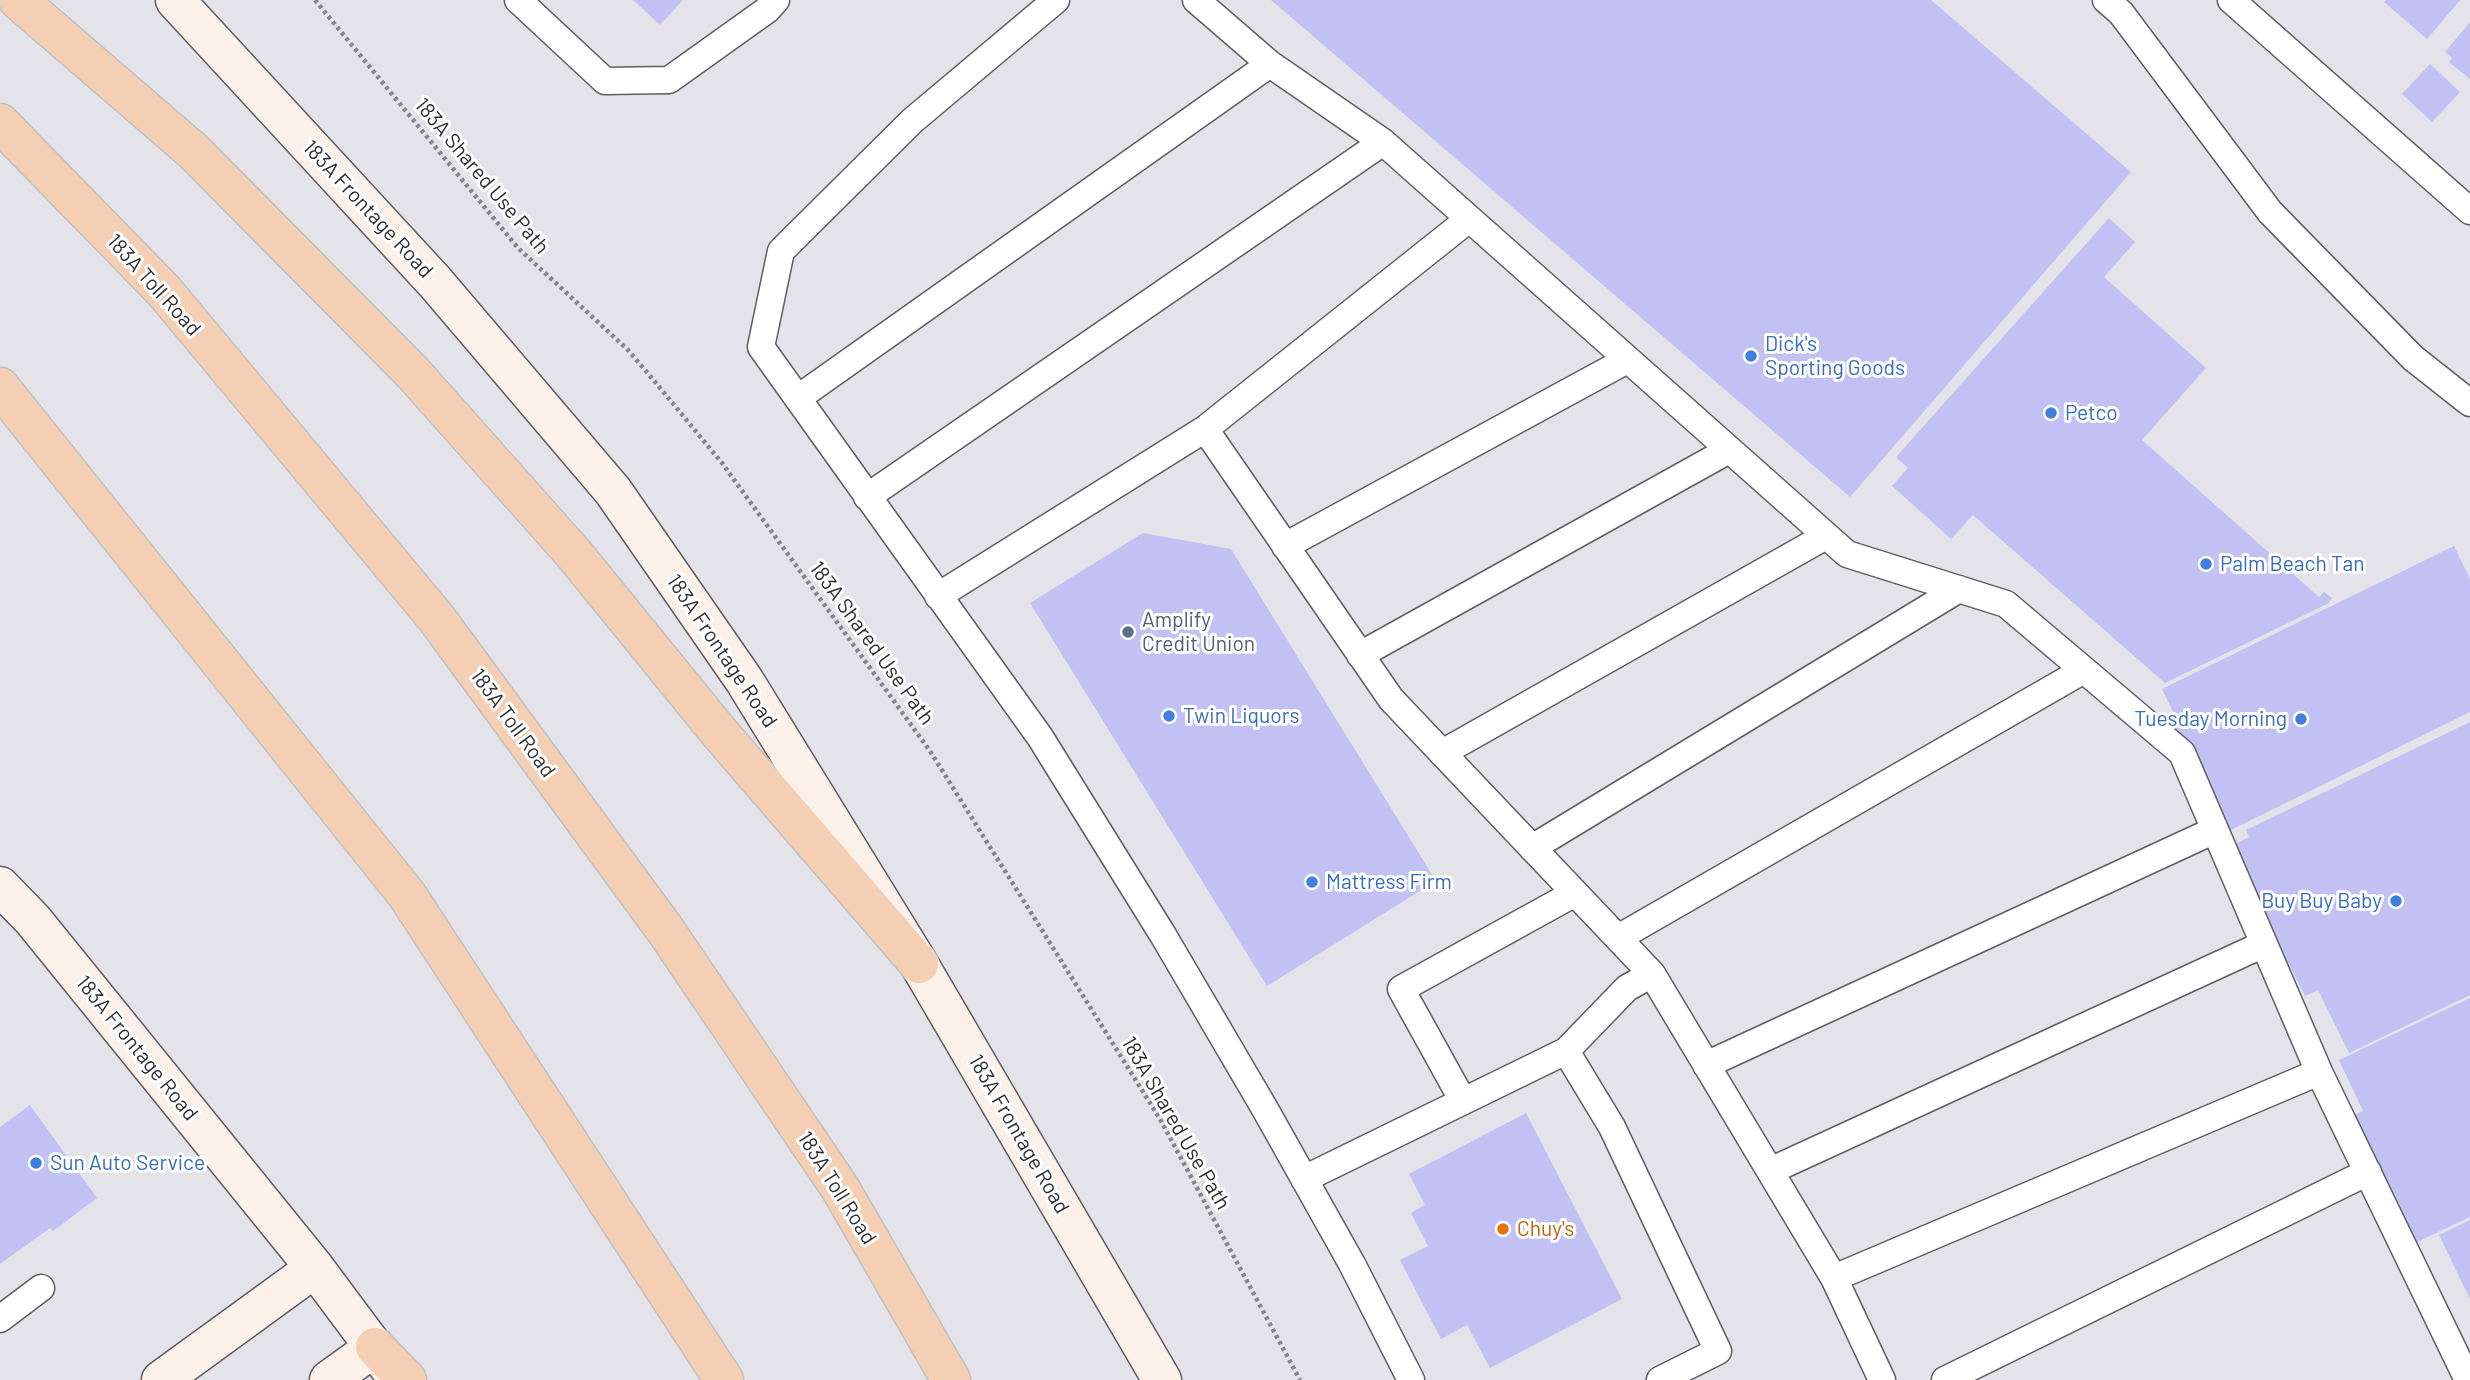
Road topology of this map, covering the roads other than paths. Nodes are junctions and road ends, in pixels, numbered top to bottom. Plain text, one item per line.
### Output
1 (18, 0) edge
2 (175, 0) edge
3 (518, 0) edge
4 (776, 0) edge
5 (1056, 0) edge
6 (1196, 0) edge
7 (2106, 0) edge
8 (2231, 0) edge
9 (1270, 64) junction
10 (0, 123) edge
11 (1383, 142) junction
12 (2470, 211) edge
13 (1469, 219) junction
14 (1627, 360) junction
15 (0, 387) edge
16 (798, 398) junction
17 (2470, 403) edge
18 (1205, 429) junction
19 (1729, 450) junction
20 (867, 497) junction
21 (1826, 536) junction
22 (1285, 546) junction
23 (1959, 589) junction
24 (939, 596) junction
25 (1360, 655) junction
26 (2084, 670) junction
27 (1442, 753) junction
28 (2215, 830) junction
29 (1532, 848) junction
30 (0, 886) edge
31 (1575, 893) junction
32 (1618, 938) junction
33 (2264, 944) junction
34 (919, 964) junction
35 (1652, 974) junction
36 (1566, 1051) junction
37 (1706, 1065) junction
38 (2319, 1072) junction
39 (1463, 1101) junction
40 (1770, 1171) junction
41 (2368, 1172) junction
42 (1304, 1179) junction
43 (315, 1268) junction
44 (1834, 1278) junction
45 (41, 1288) dead end
46 (0, 1319) edge
47 (375, 1347) junction
48 (161, 1380) edge
49 (329, 1380) edge
50 (398, 1380) edge
51 (407, 1380) edge
52 (724, 1380) edge
53 (951, 1380) edge
54 (1162, 1380) edge
55 (1411, 1380) edge
56 (1660, 1380) edge
57 (1882, 1380) edge
58 (1945, 1380) edge
59 (2468, 1380) edge

1 - 34 highway
2 - 34 main road, 183A Frontage Road
3 - 4 lane
5 - 16 lane
6 - 9 lane
7 - 17 lane
8 - 12 lane
9 - 11 lane
9 - 16 lane
10 - 53 highway, 183A Toll Road
11 - 13 lane
11 - 20 lane
13 - 14 lane
13 - 18 lane
14 - 19 lane
14 - 22 lane
15 - 52 highway
16 - 20 lane
18 - 22 lane
18 - 24 lane
19 - 21 lane
19 - 25 lane
20 - 24 lane
21 - 23 lane
21 - 27 lane
22 - 25 lane
23 - 26 lane
23 - 29 lane
24 - 42 lane
25 - 27 lane
26 - 28 lane
26 - 32 lane
27 - 29 lane
28 - 33 lane
28 - 37 lane
29 - 31 lane
30 - 43 main road, 183A Frontage Road
31 - 32 lane
31 - 39 lane
32 - 35 lane
33 - 38 lane
33 - 40 lane
34 - 54 main road, 183A Frontage Road
35 - 36 lane
35 - 37 lane
36 - 39 lane
36 - 56 lane
37 - 40 lane
38 - 41 lane
38 - 44 lane
39 - 42 lane
40 - 44 lane
41 - 58 lane
41 - 59 lane
42 - 55 lane
43 - 47 main road, 183A Frontage Road
43 - 48 main road
44 - 57 lane
45 - 46 lane
47 - 49 main road
47 - 50 main road, 183A Frontage Road
47 - 51 highway

